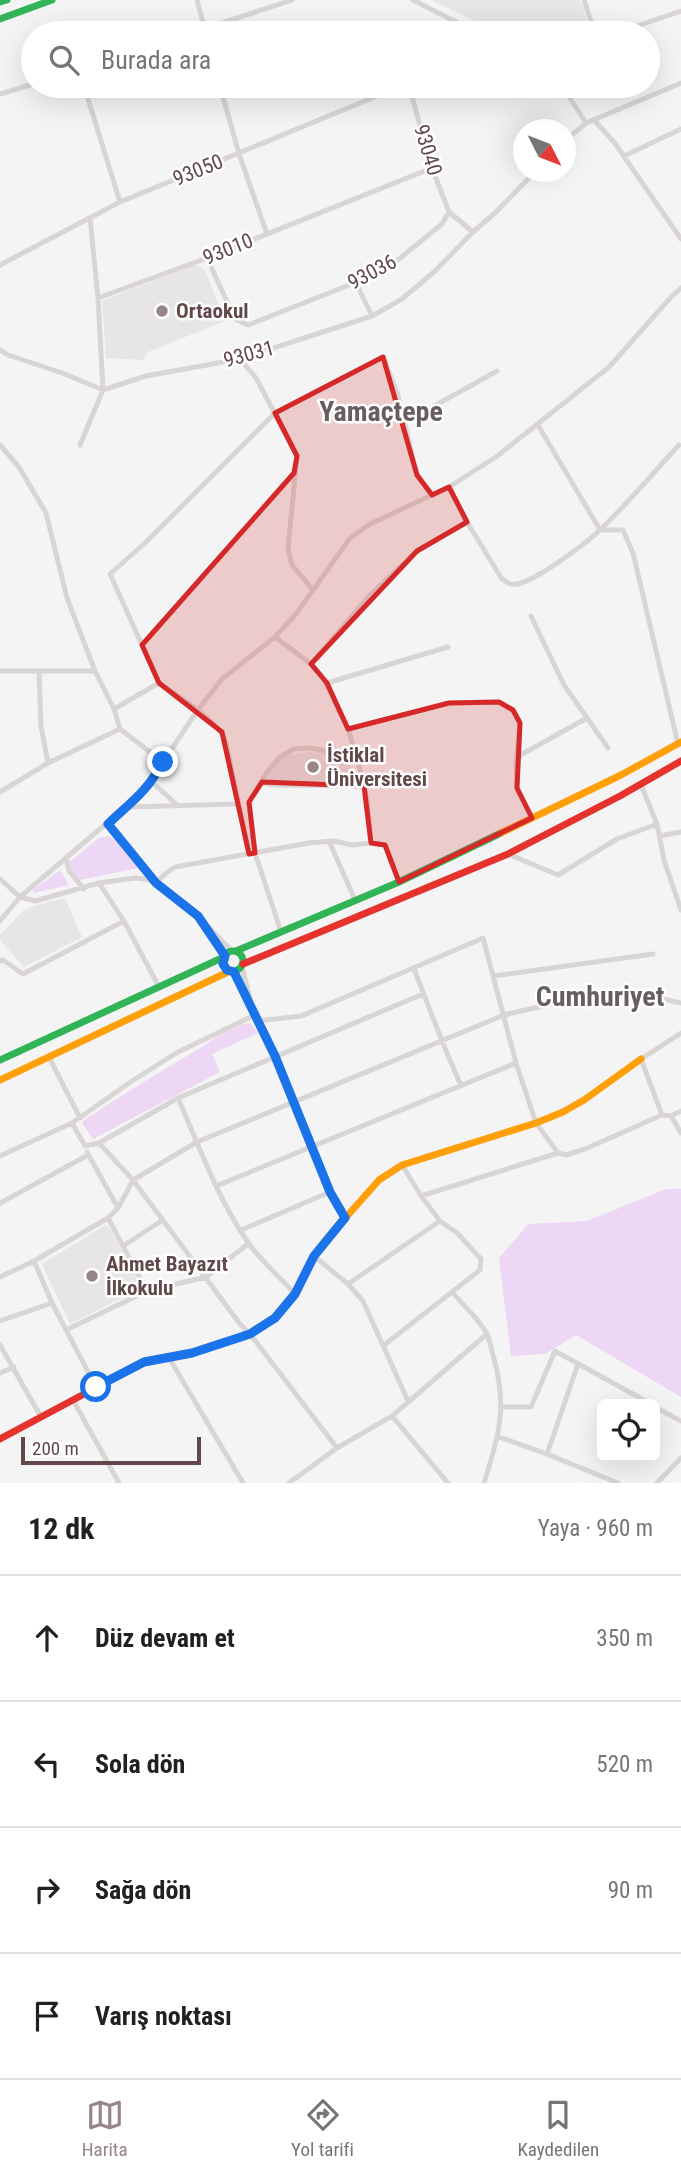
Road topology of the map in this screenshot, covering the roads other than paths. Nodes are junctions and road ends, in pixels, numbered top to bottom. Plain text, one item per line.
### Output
1 (7, 0) edge
2 (52, 0) edge
3 (197, 0) edge
4 (292, 0) edge
5 (413, 0) edge
6 (584, 0) edge
7 (0, 2) edge
8 (681, 11) edge
9 (0, 19) edge
10 (202, 21) edge
11 (233, 21) edge
12 (454, 21) edge
13 (591, 21) edge
14 (651, 21) edge
15 (681, 83) edge
16 (21, 88) edge
17 (660, 92) edge
18 (0, 94) edge
19 (88, 98) edge
20 (223, 98) edge
21 (372, 98) edge
22 (412, 98) edge
23 (570, 98) edge
24 (646, 98) edge
25 (594, 120) junction
26 (586, 123) junction
27 (681, 129) edge
28 (576, 131) edge
29 (239, 154) junction
30 (624, 156) junction
31 (432, 169) junction
32 (525, 182) edge
33 (120, 202) junction
34 (449, 212) junction
35 (90, 218) junction
36 (473, 232) junction
37 (267, 234) junction
38 (681, 239) edge
39 (207, 258) junction
40 (0, 265) edge
41 (356, 283) junction
42 (681, 288) edge
43 (98, 298) junction
44 (372, 316) junction
45 (0, 350) edge
46 (240, 359) junction
47 (498, 371) dead end
48 (103, 390) junction
49 (275, 413) junction
50 (404, 423) junction
51 (538, 425) junction
52 (0, 445) edge
53 (80, 445) dead end
54 (679, 445) dead end
55 (294, 473) junction
56 (449, 487) junction
57 (432, 495) junction
58 (467, 522) junction
59 (600, 530) junction
60 (313, 590) junction
61 (531, 616) dead end
62 (275, 638) junction
63 (142, 645) junction
64 (448, 647) dead end
65 (311, 664) junction
66 (0, 671) edge
67 (95, 671) junction
68 (38, 672) junction
69 (159, 683) junction
70 (327, 683) junction
71 (114, 709) junction
72 (197, 711) junction
73 (587, 718) junction
74 (120, 729) junction
75 (348, 729) junction
76 (680, 743) edge
77 (608, 748) dead end
78 (517, 757) junction
79 (358, 761) junction
80 (681, 761) edge
81 (163, 762) junction
82 (48, 763) junction
83 (152, 782) junction
84 (261, 782) junction
85 (641, 785) junction
86 (364, 786) junction
87 (0, 792) edge
88 (237, 804) junction
89 (177, 805) junction
90 (127, 807) junction
91 (532, 818) junction
92 (108, 824) junction
93 (657, 824) junction
94 (681, 832) edge
95 (660, 836) junction
96 (329, 842) junction
97 (371, 843) junction
98 (252, 854) junction
99 (508, 854) junction
100 (66, 859) junction
101 (0, 880) edge
102 (400, 882) junction
103 (99, 883) junction
104 (156, 883) junction
105 (84, 889) junction
106 (20, 897) junction
107 (355, 901) junction
108 (681, 910) edge
109 (198, 916) junction
110 (0, 921) edge
111 (124, 921) junction
112 (281, 932) junction
113 (234, 951) junction
114 (653, 954) dead end
115 (224, 957) junction
116 (0, 961) edge
117 (243, 966) junction
118 (414, 969) junction
119 (232, 972) junction
120 (493, 976) junction
121 (158, 985) junction
122 (423, 994) junction
123 (681, 1003) edge
124 (252, 1008) junction
125 (504, 1015) junction
126 (256, 1018) junction
127 (681, 1033) edge
128 (442, 1041) junction
129 (275, 1056) junction
130 (50, 1059) junction
131 (641, 1059) junction
132 (0, 1060) edge
133 (516, 1063) junction
134 (0, 1080) edge
135 (461, 1086) junction
136 (178, 1098) junction
137 (292, 1101) junction
138 (681, 1111) edge
139 (662, 1115) junction
140 (671, 1116) junction
141 (80, 1118) junction
142 (72, 1123) junction
143 (536, 1123) junction
144 (681, 1133) edge
145 (197, 1142) junction
146 (99, 1143) junction
147 (85, 1146) junction
148 (312, 1147) junction
149 (558, 1153) junction
150 (88, 1155) junction
151 (0, 1156) edge
152 (402, 1165) junction
153 (132, 1180) junction
154 (216, 1186) junction
155 (330, 1192) junction
156 (421, 1196) junction
157 (0, 1203) edge
158 (118, 1208) junction
159 (108, 1218) junction
160 (345, 1218) junction
161 (163, 1220) junction
162 (440, 1221) junction
163 (241, 1230) junction
164 (249, 1243) junction
165 (123, 1246) junction
166 (314, 1256) junction
167 (34, 1261) junction
168 (206, 1277) junction
169 (0, 1278) edge
170 (348, 1284) junction
171 (147, 1291) junction
172 (452, 1292) junction
173 (295, 1294) junction
174 (51, 1303) junction
175 (0, 1321) edge
176 (66, 1330) junction
177 (250, 1334) junction
178 (487, 1334) junction
179 (0, 1345) edge
180 (383, 1346) junction
181 (168, 1356) junction
182 (578, 1364) junction
183 (14, 1367) junction
184 (0, 1373) edge
185 (96, 1387) junction
186 (642, 1399) edge
187 (73, 1400) junction
188 (408, 1401) junction
189 (502, 1407) junction
190 (660, 1409) edge
191 (392, 1416) junction
192 (41, 1417) junction
193 (681, 1421) edge
194 (499, 1437) junction
195 (0, 1439) edge
196 (337, 1448) junction
197 (547, 1454) junction
198 (681, 1458) edge
199 (119, 1483) edge
200 (243, 1483) edge
201 (289, 1483) edge
202 (448, 1483) edge
203 (484, 1483) edge
204 (618, 1483) edge
205 (657, 1483) edge

1 - 7 main road
2 - 9 main road
3 - 10 street
4 - 11 street
5 - 12 street
6 - 13 street
8 - 14 street
15 - 17 street
16 - 18 street
19 - 33 street
20 - 29 street
21 - 29 street, 93050
22 - 31 street, 93040
23 - 26 street
24 - 25 street
25 - 26 street
25 - 30 street
26 - 28 street
27 - 30 street
29 - 33 street, 93050
29 - 37 street
30 - 38 street
31 - 34 street, 93040
31 - 37 street, 93010
32 - 36 street
33 - 35 street, 93050
34 - 36 street
34 - 41 street, 93036
35 - 40 street, 93050
35 - 43 street
36 - 44 street, 93031
37 - 39 street, 93010
39 - 41 street, 93036
39 - 43 street, 93010
41 - 44 street
42 - 51 street
43 - 48 street
44 - 46 street, 93031
45 - 48 street
46 - 48 street, 93031
46 - 49 street
47 - 50 street
48 - 53 street
49 - 50 street
49 - 55 street
49 - 63 street
50 - 57 street
51 - 56 street
51 - 59 street
52 - 67 street
54 - 59 street
55 - 60 street
55 - 63 street
56 - 57 street
56 - 58 street
57 - 60 street
58 - 59 street
58 - 65 street
59 - 76 street
60 - 62 street
61 - 73 street
62 - 65 street
62 - 72 street
63 - 69 street
64 - 70 street
65 - 70 street
66 - 68 street
67 - 68 street
67 - 71 street
68 - 82 street
69 - 71 street
69 - 72 street
70 - 75 street
71 - 74 street
72 - 81 street
72 - 88 street
73 - 77 street
73 - 78 street
74 - 81 street
74 - 82 street
75 - 78 street
75 - 79 street
76 - 91 main road
78 - 91 street
79 - 84 street
79 - 86 street
80 - 85 main road
81 - 83 street
82 - 87 street
83 - 89 street
83 - 90 street
84 - 86 street
84 - 98 street
85 - 93 street
85 - 99 main road
86 - 97 street
88 - 89 street
88 - 98 street
89 - 90 street
90 - 92 street
91 - 102 main road
92 - 100 street
92 - 104 street
93 - 95 street
93 - 99 street
94 - 95 street
95 - 108 street
96 - 97 street
96 - 98 street
96 - 107 street
97 - 102 street
98 - 104 street
98 - 112 street
99 - 117 main road
100 - 105 street
100 - 106 street
101 - 106 street
102 - 107 main road
103 - 104 street
103 - 105 street
103 - 111 street
104 - 109 street
105 - 106 street
106 - 110 street
107 - 112 main road
109 - 113 street
109 - 115 street
111 - 116 street
111 - 121 street
112 - 113 main road
113 - 115 main road
113 - 117 main road
114 - 120 street
115 - 119 main road
115 - 121 main road
117 - 119 main road
117 - 124 street
118 - 120 street
118 - 122 street
118 - 126 street
119 - 124 street
119 - 130 main road
120 - 125 street
121 - 132 main road
122 - 128 street
122 - 129 street
123 - 125 street
124 - 126 street
125 - 128 street
125 - 133 street
126 - 129 street
126 - 141 street
127 - 131 street
128 - 135 street
128 - 137 street
129 - 136 street
129 - 137 street
130 - 134 main road
130 - 141 street
131 - 139 street
131 - 143 main road
133 - 135 street
133 - 143 street
135 - 148 street
136 - 145 street
136 - 146 street
137 - 145 street
137 - 148 street
138 - 140 street
139 - 140 street
139 - 149 street
140 - 144 street
141 - 142 street
142 - 147 street
142 - 151 street
143 - 149 street
143 - 152 main road
145 - 153 street
145 - 154 street
146 - 147 street
146 - 153 street
147 - 150 street
148 - 154 street
148 - 155 street
149 - 156 street
150 - 157 street
150 - 158 street
152 - 156 street
152 - 160 main road
153 - 158 street
153 - 161 street
154 - 163 street
155 - 160 street
155 - 163 street
156 - 162 street
158 - 159 street
159 - 165 street
159 - 167 street
160 - 166 main road
161 - 165 street
161 - 168 street
162 - 170 street
162 - 172 street
163 - 164 street
164 - 168 street
164 - 173 street
165 - 171 street
166 - 170 street
166 - 173 main road
167 - 169 street
167 - 174 street
168 - 171 street
168 - 177 street
170 - 180 street
171 - 176 street
172 - 178 street
172 - 180 street
173 - 177 main road
174 - 175 street
174 - 176 street
176 - 185 street
177 - 181 main road
177 - 196 street
178 - 188 street
178 - 189 street
179 - 183 street
180 - 188 street
181 - 185 main road
181 - 200 street
182 - 186 street
182 - 189 street
182 - 197 street
183 - 184 street
183 - 192 street
185 - 187 main road
187 - 192 main road
187 - 199 street
188 - 191 street
189 - 194 street
190 - 193 street
191 - 196 street
191 - 202 street
192 - 195 main road
194 - 197 street
194 - 203 street
196 - 201 street
197 - 204 street
198 - 205 street

